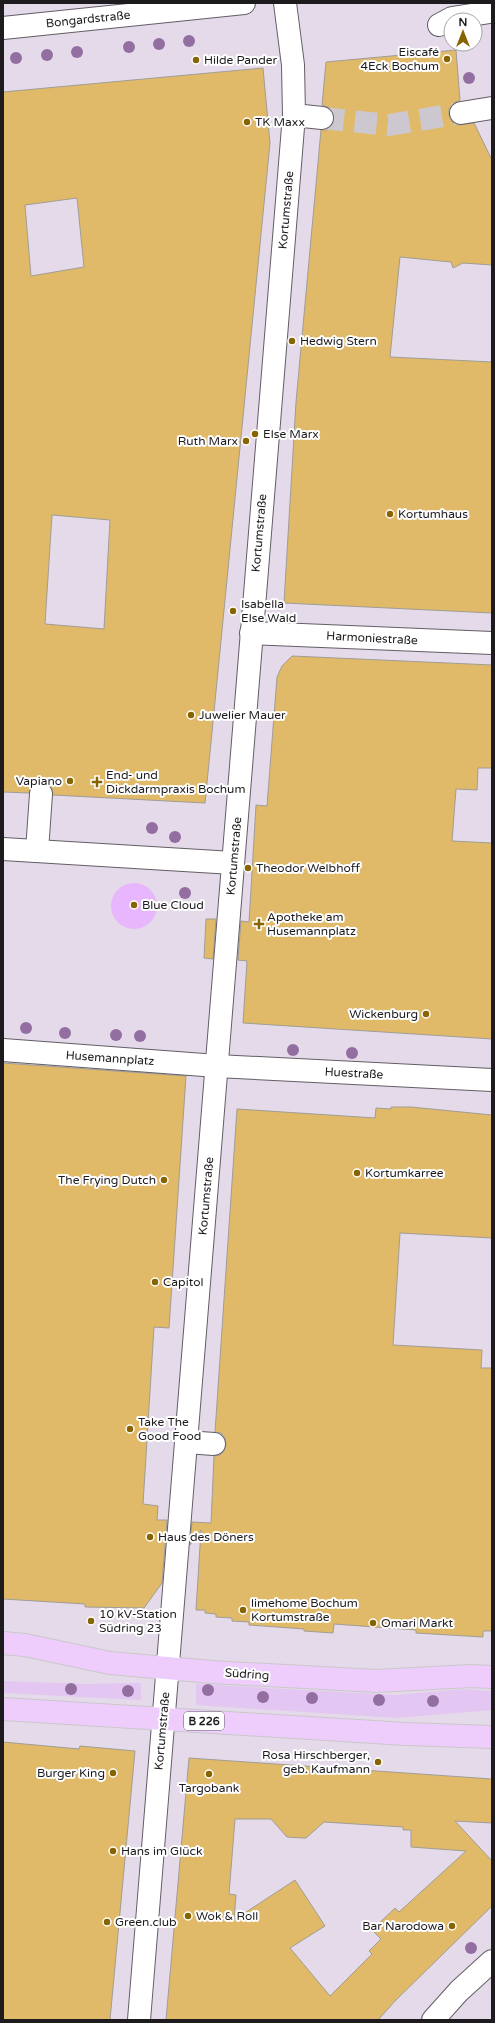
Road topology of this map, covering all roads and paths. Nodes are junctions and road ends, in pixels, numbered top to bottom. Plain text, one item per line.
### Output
1 (244, 3) edge
2 (285, 3) edge
3 (3, 28) edge
4 (492, 108) edge
5 (461, 113) tunnel mouth
6 (294, 115) junction
7 (322, 118) tunnel mouth
8 (251, 633) junction
9 (492, 643) edge
10 (41, 794) dead end
11 (3, 849) edge
12 (37, 851) junction
13 (233, 863) junction
14 (3, 1050) edge
15 (217, 1066) junction
16 (492, 1080) edge
17 (186, 1442) junction
18 (214, 1444) dead end
19 (3, 1643) edge
20 (167, 1668) junction
21 (492, 1677) edge
22 (3, 1709) edge
23 (164, 1719) junction
24 (492, 1737) edge
25 (492, 1962) edge
26 (139, 2020) edge
27 (433, 2020) edge

1 - 3 street, Bongardstraße
2 - 6 street, Kortumstraße
4 - 5 street
6 - 7 street
6 - 8 street, Kortumstraße
8 - 9 street, Harmoniestraße
8 - 13 street, Kortumstraße
10 - 12 street
11 - 12 street
12 - 13 street
13 - 15 street, Kortumstraße
14 - 15 street, Husemannplatz
15 - 16 street, Huestraße
15 - 17 street, Kortumstraße
17 - 18 street
17 - 20 street, Kortumstraße
19 - 20 main road, Südring
20 - 21 main road, Südring
20 - 23 street, Kortumstraße
22 - 23 main road, B 226
23 - 24 main road, B 226
23 - 26 street, Kortumstraße
25 - 27 street

